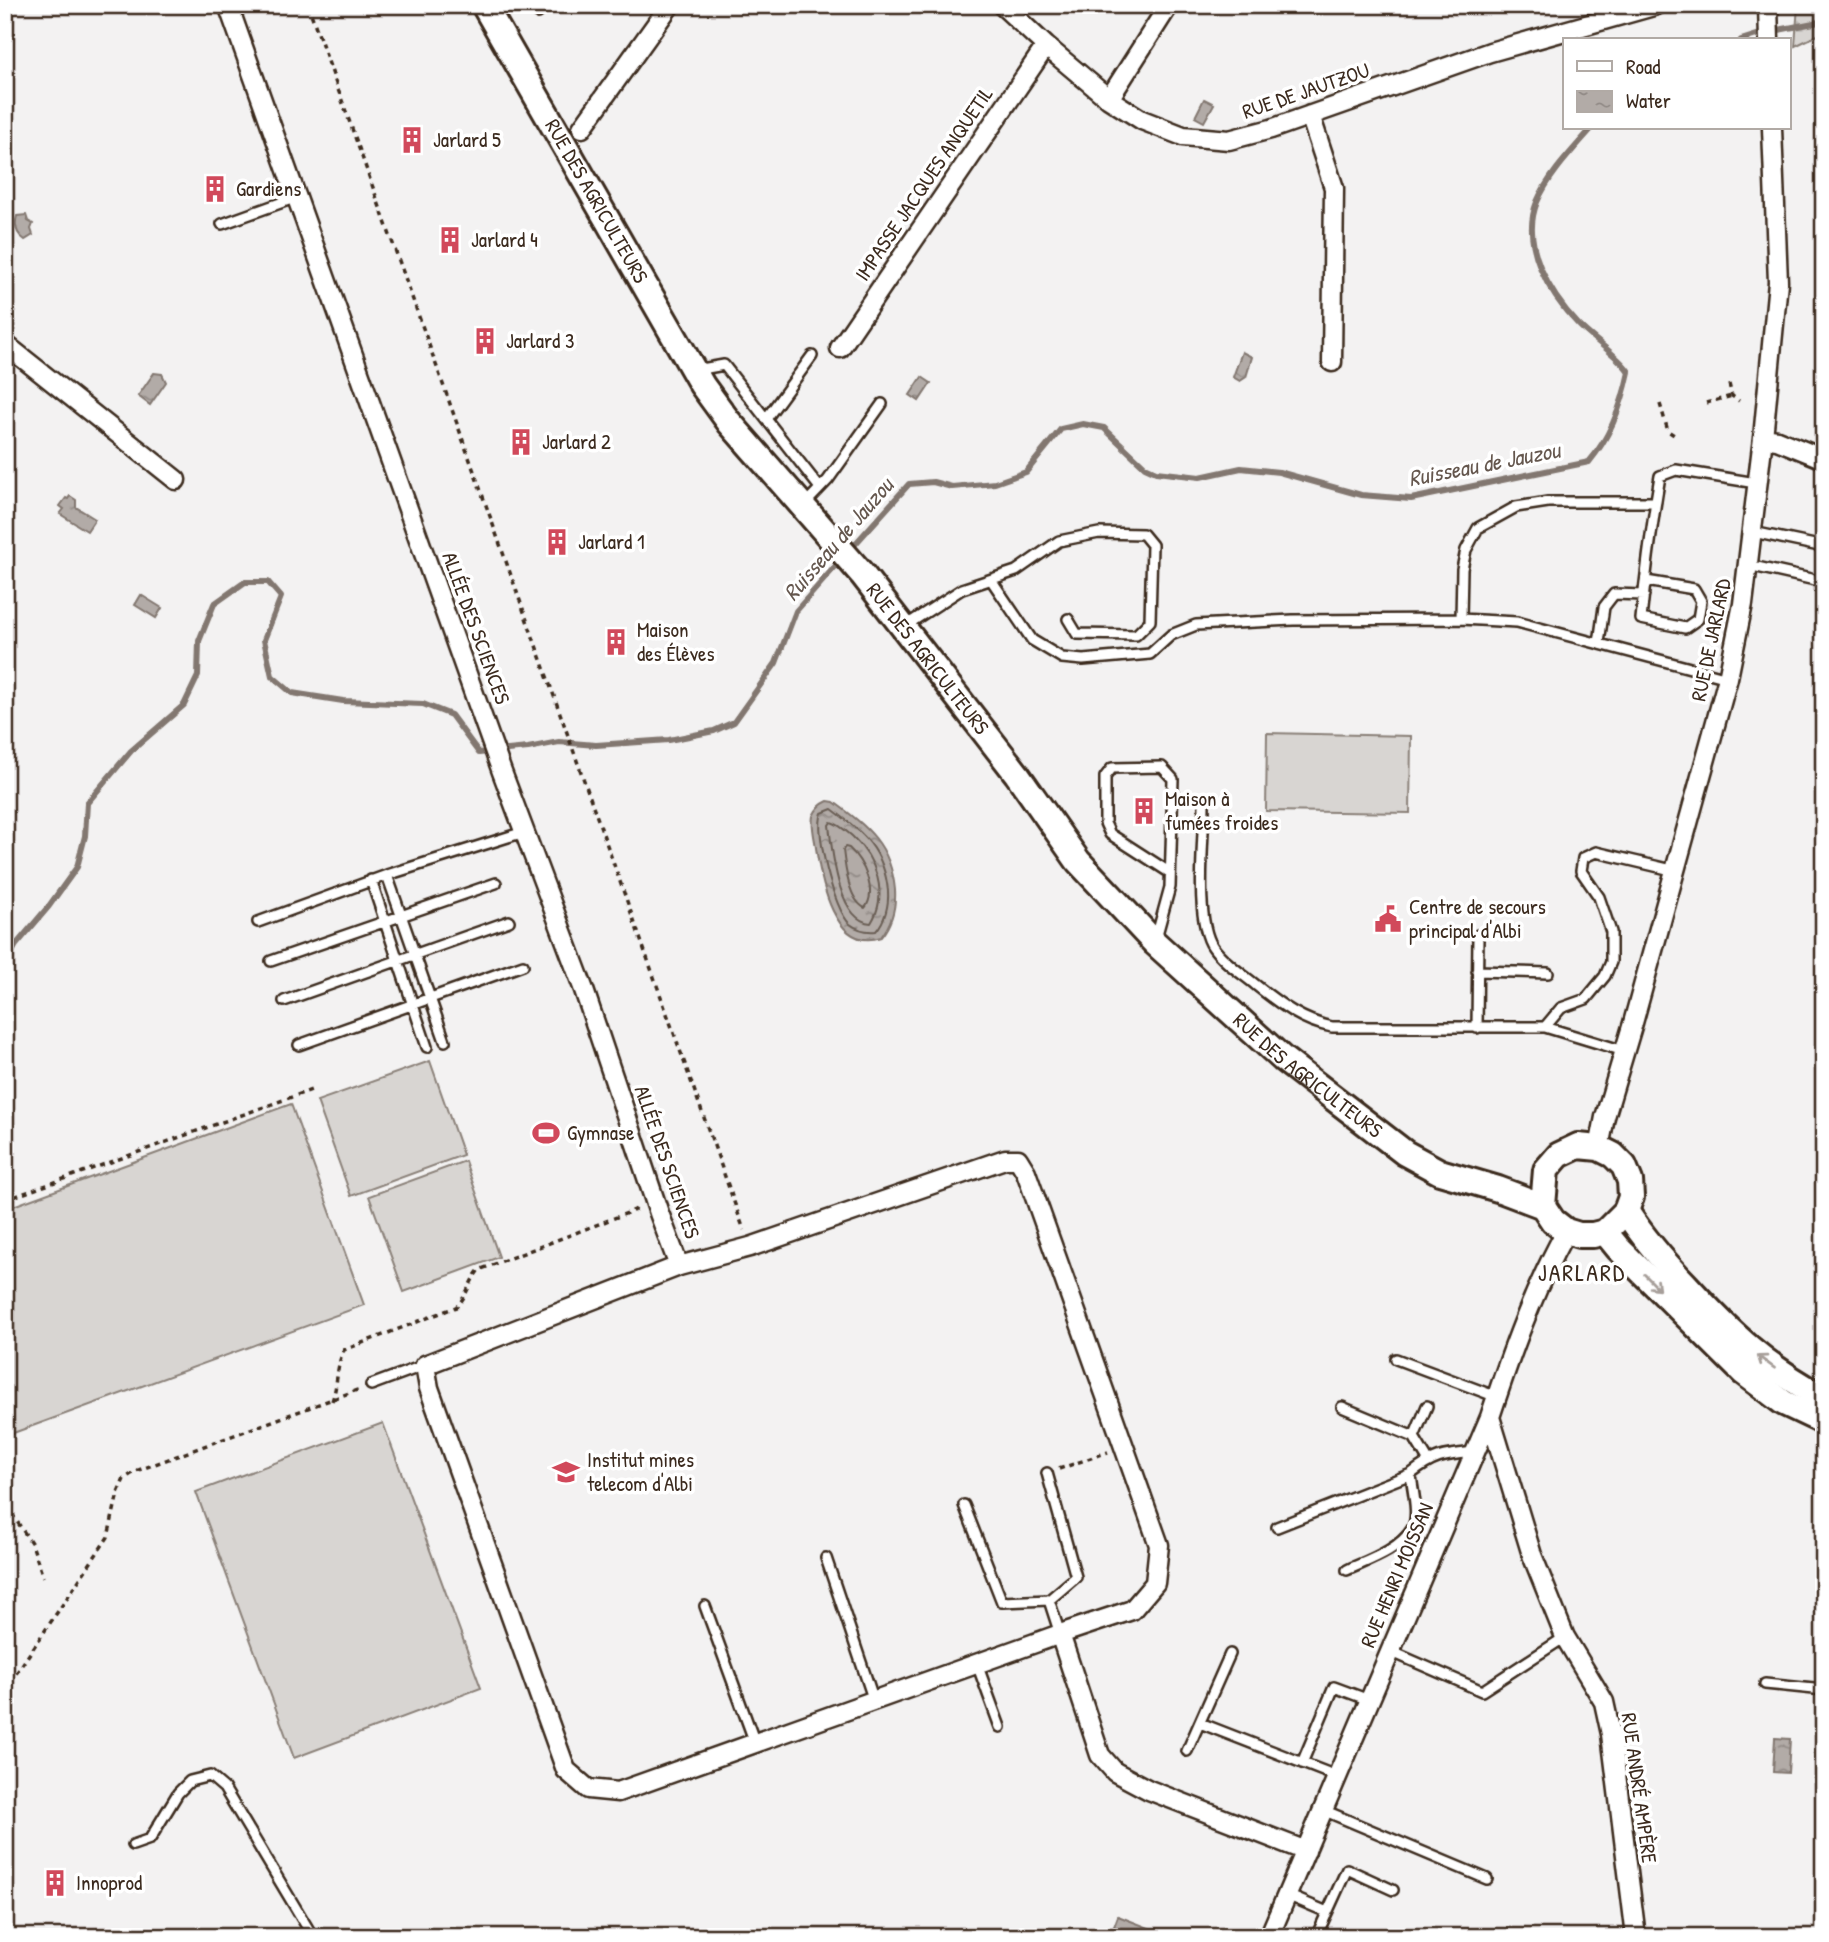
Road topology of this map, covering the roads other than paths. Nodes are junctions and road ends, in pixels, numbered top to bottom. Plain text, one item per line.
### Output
1 (228, 5) edge
2 (484, 5) edge
3 (530, 5) edge
4 (670, 5) edge
5 (1002, 5) edge
6 (1169, 5) edge
7 (1657, 5) edge
8 (1768, 5) edge
9 (538, 13) dead end
10 (1769, 38) edge
11 (1046, 46) junction
12 (1109, 99) junction
13 (1310, 115) junction
14 (582, 128) dead end
15 (1772, 130) edge
16 (297, 197) junction
17 (222, 224) dead end
18 (5, 344) edge
19 (840, 348) dead end
20 (812, 356) dead end
21 (1332, 362) dead end
22 (692, 370) junction
23 (882, 404) dead end
24 (766, 419) junction
25 (1763, 438) junction
26 (1824, 459) edge
27 (176, 480) dead end
28 (1756, 483) junction
29 (812, 497) junction
30 (1656, 502) junction
31 (1753, 532) junction
32 (1824, 547) edge
33 (1748, 565) junction
34 (992, 581) junction
35 (1646, 581) junction
36 (1824, 582) edge
37 (1644, 595) junction
38 (1068, 619) dead end
39 (1461, 619) junction
40 (903, 627) junction
41 (1599, 643) junction
42 (1728, 678) junction
43 (1204, 804) dead end
44 (524, 832) junction
45 (1676, 871) junction
46 (1170, 872) junction
47 (387, 875) junction
48 (371, 880) junction
49 (496, 883) dead end
50 (401, 916) junction
51 (509, 921) dead end
52 (258, 922) dead end
53 (386, 922) junction
54 (1478, 935) dead end
55 (1155, 943) junction
56 (414, 954) junction
57 (398, 960) junction
58 (271, 961) dead end
59 (523, 965) dead end
60 (1477, 971) junction
61 (1548, 973) dead end
62 (430, 998) junction
63 (284, 1001) dead end
64 (413, 1004) junction
65 (1545, 1027) junction
66 (1477, 1028) junction
67 (445, 1041) dead end
68 (299, 1045) dead end
69 (427, 1047) dead end
70 (1624, 1051) junction
71 (1599, 1148) junction
72 (1546, 1172) junction
73 (1498, 1189) junction
74 (1543, 1206) junction
75 (1626, 1211) junction
76 (1566, 1231) junction
77 (1605, 1232) junction
78 (679, 1266) junction
79 (1396, 1359) dead end
80 (425, 1365) junction
81 (371, 1385) road end
82 (1497, 1397) junction
83 (1824, 1398) edge
84 (1427, 1406) dead end
85 (1342, 1407) dead end
86 (1490, 1418) junction
87 (1824, 1422) edge
88 (1414, 1437) junction
89 (1475, 1452) junction
90 (1428, 1460) junction
91 (1047, 1473) road end
92 (1410, 1474) junction
93 (964, 1505) dead end
94 (1278, 1527) dead end
95 (825, 1558) dead end
96 (1348, 1570) dead end
97 (1049, 1600) junction
98 (705, 1606) dead end
99 (1060, 1634) junction
100 (1565, 1637) junction
101 (1390, 1651) junction
102 (1230, 1654) dead end
103 (977, 1664) junction
104 (1765, 1684) dead end
105 (1824, 1690) edge
106 (1369, 1700) junction
107 (874, 1701) junction
108 (1200, 1723) junction
109 (1000, 1727) dead end
110 (755, 1744) junction
111 (1187, 1751) dead end
112 (1302, 1763) junction
113 (1336, 1776) junction
114 (1323, 1810) junction
115 (132, 1845) dead end
116 (1306, 1851) junction
117 (1488, 1879) dead end
118 (1393, 1890) dead end
119 (1287, 1895) junction
120 (1327, 1912) junction
121 (313, 1937) edge
122 (1269, 1937) edge
123 (1316, 1937) edge
124 (1636, 1937) edge

1 - 16 street, ALLÉE DES SCIENCES
2 - 22 street, RUE DES AGRICULTEURS
3 - 9 lane
4 - 14 street
5 - 11 street, RUE DE JAUTZOU
6 - 12 street
7 - 13 street, RUE DE JAUTZOU
8 - 10 street
11 - 12 street, RUE DE JAUTZOU
11 - 19 street, IMPASSE JACQUES ANQUETIL
12 - 13 street, RUE DE JAUTZOU
13 - 21 street
15 - 25 street, RUE DE JARLARD
16 - 17 lane
16 - 44 street, ALLÉE DES SCIENCES
18 - 27 street
20 - 24 lane
22 - 24 lane
22 - 29 street, RUE DES AGRICULTEURS
23 - 29 lane
24 - 29 lane
25 - 26 street
25 - 28 street, RUE DE JARLARD
28 - 30 lane
28 - 31 street, RUE DE JARLARD
29 - 40 street, RUE DES AGRICULTEURS
30 - 35 lane
30 - 39 lane
31 - 32 lane
31 - 33 street, RUE DE JARLARD
33 - 36 lane
33 - 42 street, RUE DE JARLARD
34 - 38 lane
34 - 39 lane
34 - 40 lane
35 - 37 lane
35 - 37 lane
37 - 41 lane
39 - 41 lane
40 - 55 street, RUE DES AGRICULTEURS
41 - 42 lane
42 - 45 street, RUE DE JARLARD
43 - 66 lane
44 - 47 lane
44 - 78 street, ALLÉE DES SCIENCES
45 - 65 lane
45 - 70 street, RUE DE JARLARD
46 - 46 lane
46 - 55 lane
47 - 48 lane
47 - 50 lane
48 - 52 lane
48 - 53 lane
49 - 50 lane
50 - 53 lane
50 - 56 lane
51 - 56 lane
53 - 57 lane
53 - 58 lane
54 - 60 lane
55 - 73 street, RUE DES AGRICULTEURS
56 - 57 lane
56 - 62 lane
57 - 63 lane
57 - 64 lane
59 - 62 lane
60 - 61 lane
60 - 66 lane
62 - 64 lane
62 - 67 lane
64 - 68 lane
64 - 69 lane
65 - 66 lane
65 - 70 lane
70 - 71 street, RUE DE JARLARD
71 - 72 street
71 - 75 street
72 - 73 street
72 - 74 street
73 - 74 street, RUE DES AGRICULTEURS
74 - 76 street, RUE DES AGRICULTEURS
75 - 77 street
83 -> 75 street
76 - 77 street
76 - 82 street, RUE HENRI MOISSAN
77 -> 87 street
78 - 80 street
78 - 99 street
79 - 82 lane
80 - 81 lane
80 - 110 street
82 - 86 street, RUE HENRI MOISSAN
84 - 88 lane
85 - 88 lane
86 - 89 street, RUE HENRI MOISSAN
86 - 100 street, RUE ANDRÉ AMPÈRE
88 - 90 lane
89 - 90 lane
89 - 101 street, RUE HENRI MOISSAN
90 - 92 lane
91 - 97 lane
92 - 94 lane
92 - 96 lane
93 - 97 lane
95 - 107 lane
97 - 99 lane
98 - 110 lane
99 - 103 street
99 - 116 street
100 - 101 lane
100 - 124 street, RUE ANDRÉ AMPÈRE
101 - 106 street, RUE HENRI MOISSAN
102 - 108 lane
103 - 107 street
103 - 109 lane
104 - 105 lane
106 - 112 lane
106 - 113 street, RUE HENRI MOISSAN
107 - 110 street
108 - 111 lane
108 - 112 lane
112 - 113 lane
113 - 114 street, RUE HENRI MOISSAN
114 - 116 street, RUE HENRI MOISSAN
114 - 117 lane
115 - 121 lane
116 - 119 street, RUE HENRI MOISSAN
118 - 120 lane
119 - 120 lane
119 - 122 street, RUE HENRI MOISSAN
120 - 123 lane

